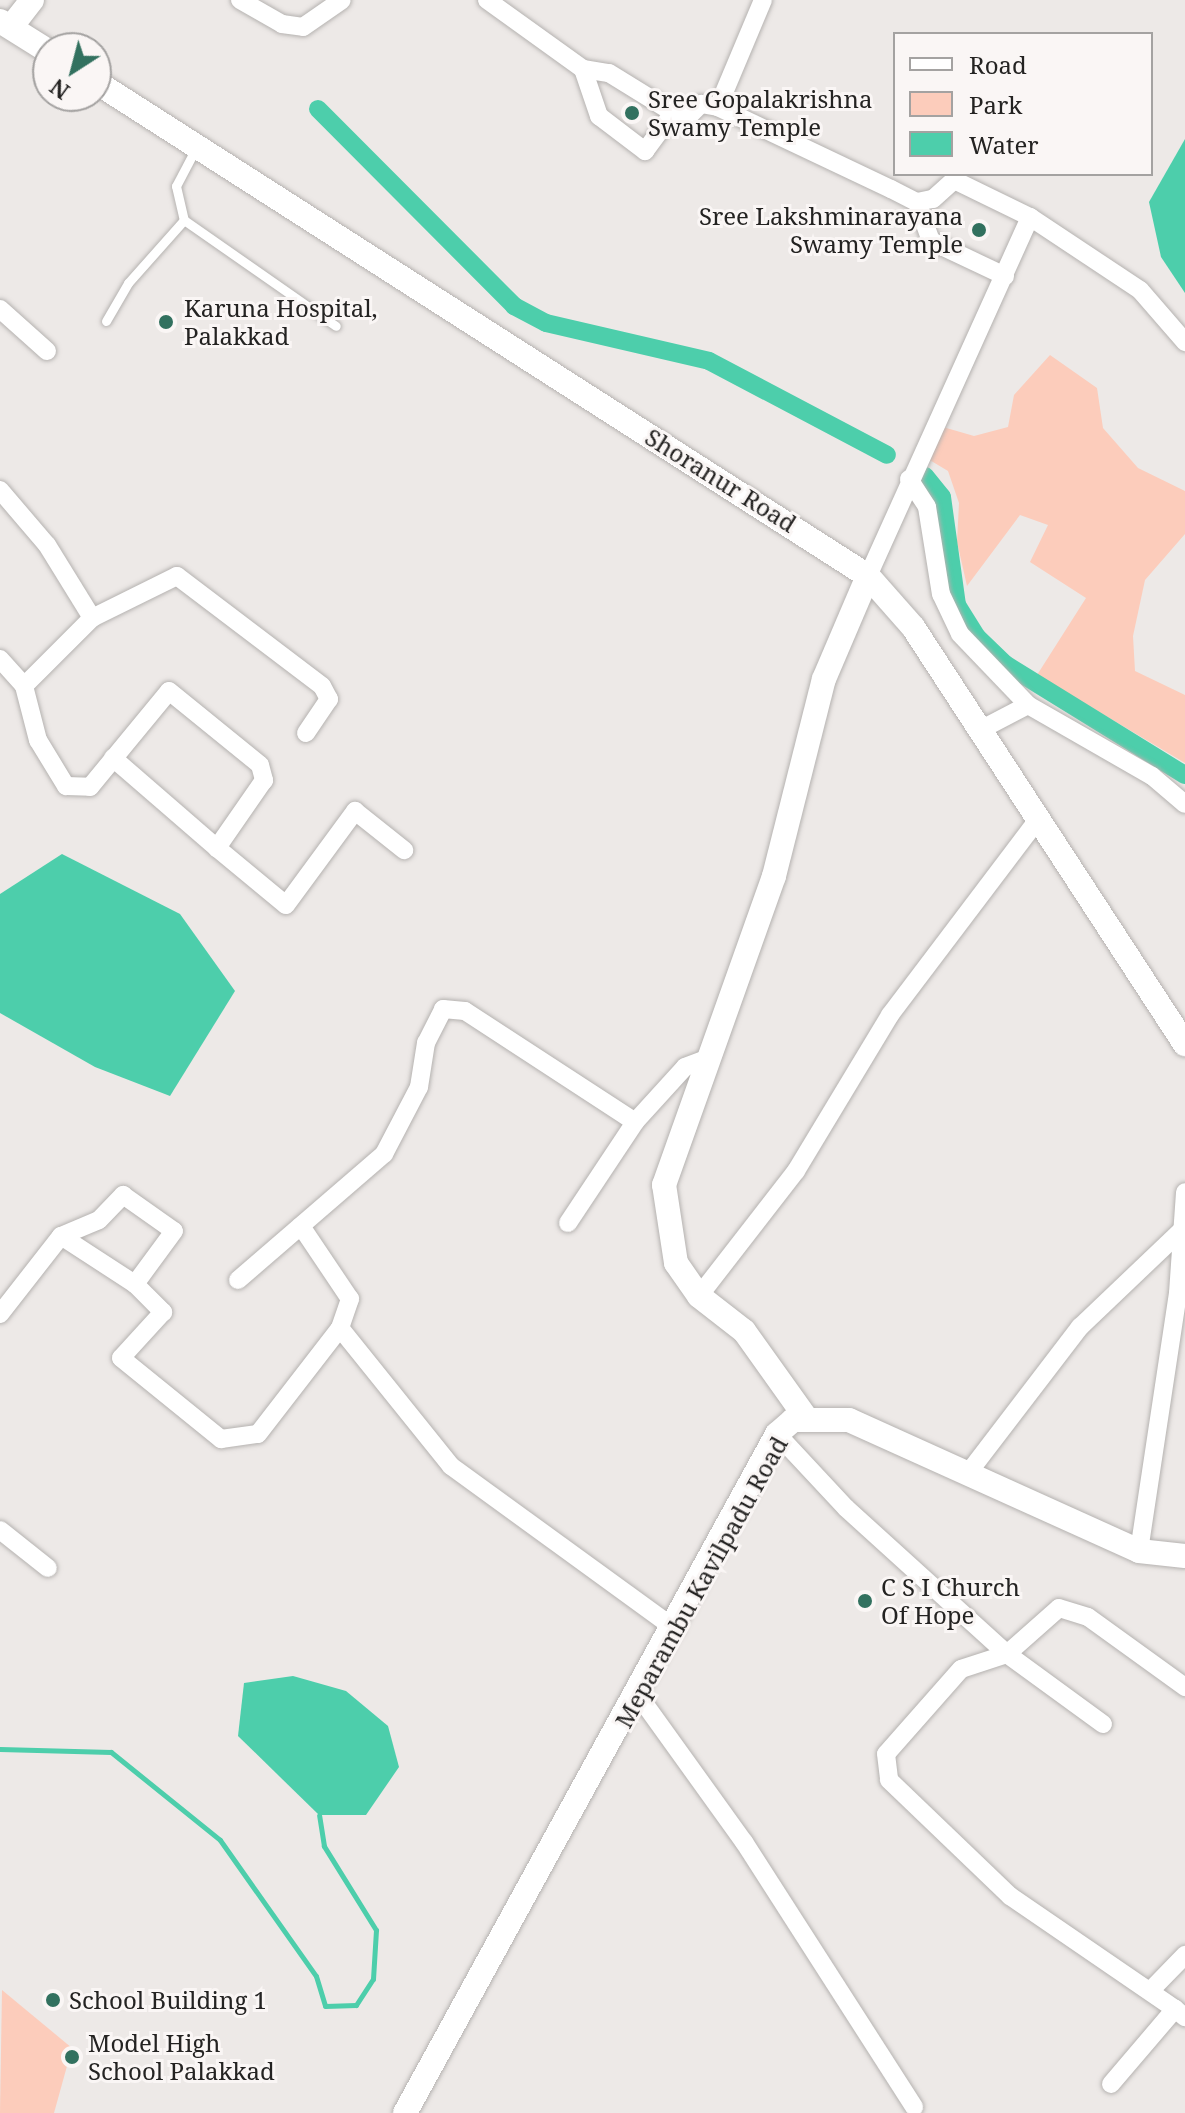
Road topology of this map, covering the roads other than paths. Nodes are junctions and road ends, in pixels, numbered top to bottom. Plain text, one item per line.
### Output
1 (32, 0) edge
2 (240, 0) edge
3 (342, 0) edge
4 (487, 0) edge
5 (763, 0) edge
6 (6, 24) edge
7 (32, 41) edge
8 (583, 69) junction
9 (112, 93) edge
10 (718, 107) junction
11 (673, 113) junction
12 (196, 148) junction
13 (917, 202) junction
14 (1030, 217) junction
15 (184, 220) junction
16 (1005, 276) junction
17 (0, 309) edge
18 (106, 321) dead end
19 (336, 326) dead end
20 (1185, 342) edge
21 (47, 351) dead end
22 (909, 479) junction
23 (0, 490) edge
24 (868, 576) junction
25 (92, 618) junction
26 (0, 659) edge
27 (24, 686) junction
28 (1028, 705) junction
29 (980, 730) junction
30 (306, 733) dead end
31 (113, 758) junction
32 (1185, 804) edge
33 (1038, 819) junction
34 (217, 848) junction
35 (404, 850) dead end
36 (1185, 1044) edge
37 (708, 1058) junction
38 (635, 1122) junction
39 (1185, 1192) edge
40 (568, 1223) dead end
41 (301, 1226) junction
42 (1182, 1230) junction
43 (61, 1236) junction
44 (238, 1280) dead end
45 (135, 1284) junction
46 (699, 1296) junction
47 (0, 1314) edge
48 (340, 1328) junction
49 (804, 1415) junction
50 (777, 1434) junction
51 (969, 1472) junction
52 (0, 1530) edge
53 (1139, 1551) junction
54 (1185, 1556) edge
55 (48, 1568) dead end
56 (675, 1629) junction
57 (1007, 1654) junction
58 (1185, 1687) edge
59 (639, 1696) junction
60 (1103, 1724) dead end
61 (1185, 1955) edge
62 (1151, 1990) junction
63 (1180, 2013) edge
64 (1111, 2084) dead end
65 (914, 2107) dead end
66 (405, 2113) edge

1 - 6 main road
2 - 3 street
4 - 8 street
5 - 10 street
6 - 7 main road
8 - 11 street
8 - 11 street
9 - 12 main road, Shoranur Road
10 - 11 street
10 - 13 street
12 - 15 lane
12 - 24 main road, Shoranur Road
13 - 14 street
13 - 16 street
14 - 16 street
14 - 20 street
15 - 18 lane
15 - 19 lane
16 - 22 street
17 - 21 street
22 - 24 street
22 - 28 street
23 - 25 street
24 - 29 main road, Shoranur Road
24 - 37 main road
25 - 27 street
25 - 30 street
26 - 27 street
27 - 31 street
28 - 29 street
28 - 32 street
29 - 33 main road, Shoranur Road
31 - 34 street
31 - 34 street
33 - 36 main road, Shoranur Road
33 - 46 street
34 - 35 street
37 - 38 street
37 - 46 main road
38 - 40 street
38 - 41 street
39 - 42 street
41 - 44 street
41 - 48 street
42 - 51 street
42 - 53 street
43 - 45 street
43 - 45 street
43 - 47 street
45 - 48 street
46 - 49 main road
48 - 56 street
49 - 50 main road, Meparambu Kavilpadu Road
49 - 51 main road, Meparambu Kavilpadu Road
50 - 56 main road, Meparambu Kavilpadu Road
50 - 57 street
51 - 53 main road, Meparambu Kavilpadu Road
52 - 55 street
53 - 54 main road, Meparambu Kavilpadu Road
56 - 59 main road, Meparambu Kavilpadu Road
57 - 58 street
57 - 60 street
57 - 62 street
59 - 65 street
59 - 66 main road, Meparambu Kavilpadu Road
61 - 62 street
62 - 63 street
63 - 64 street

